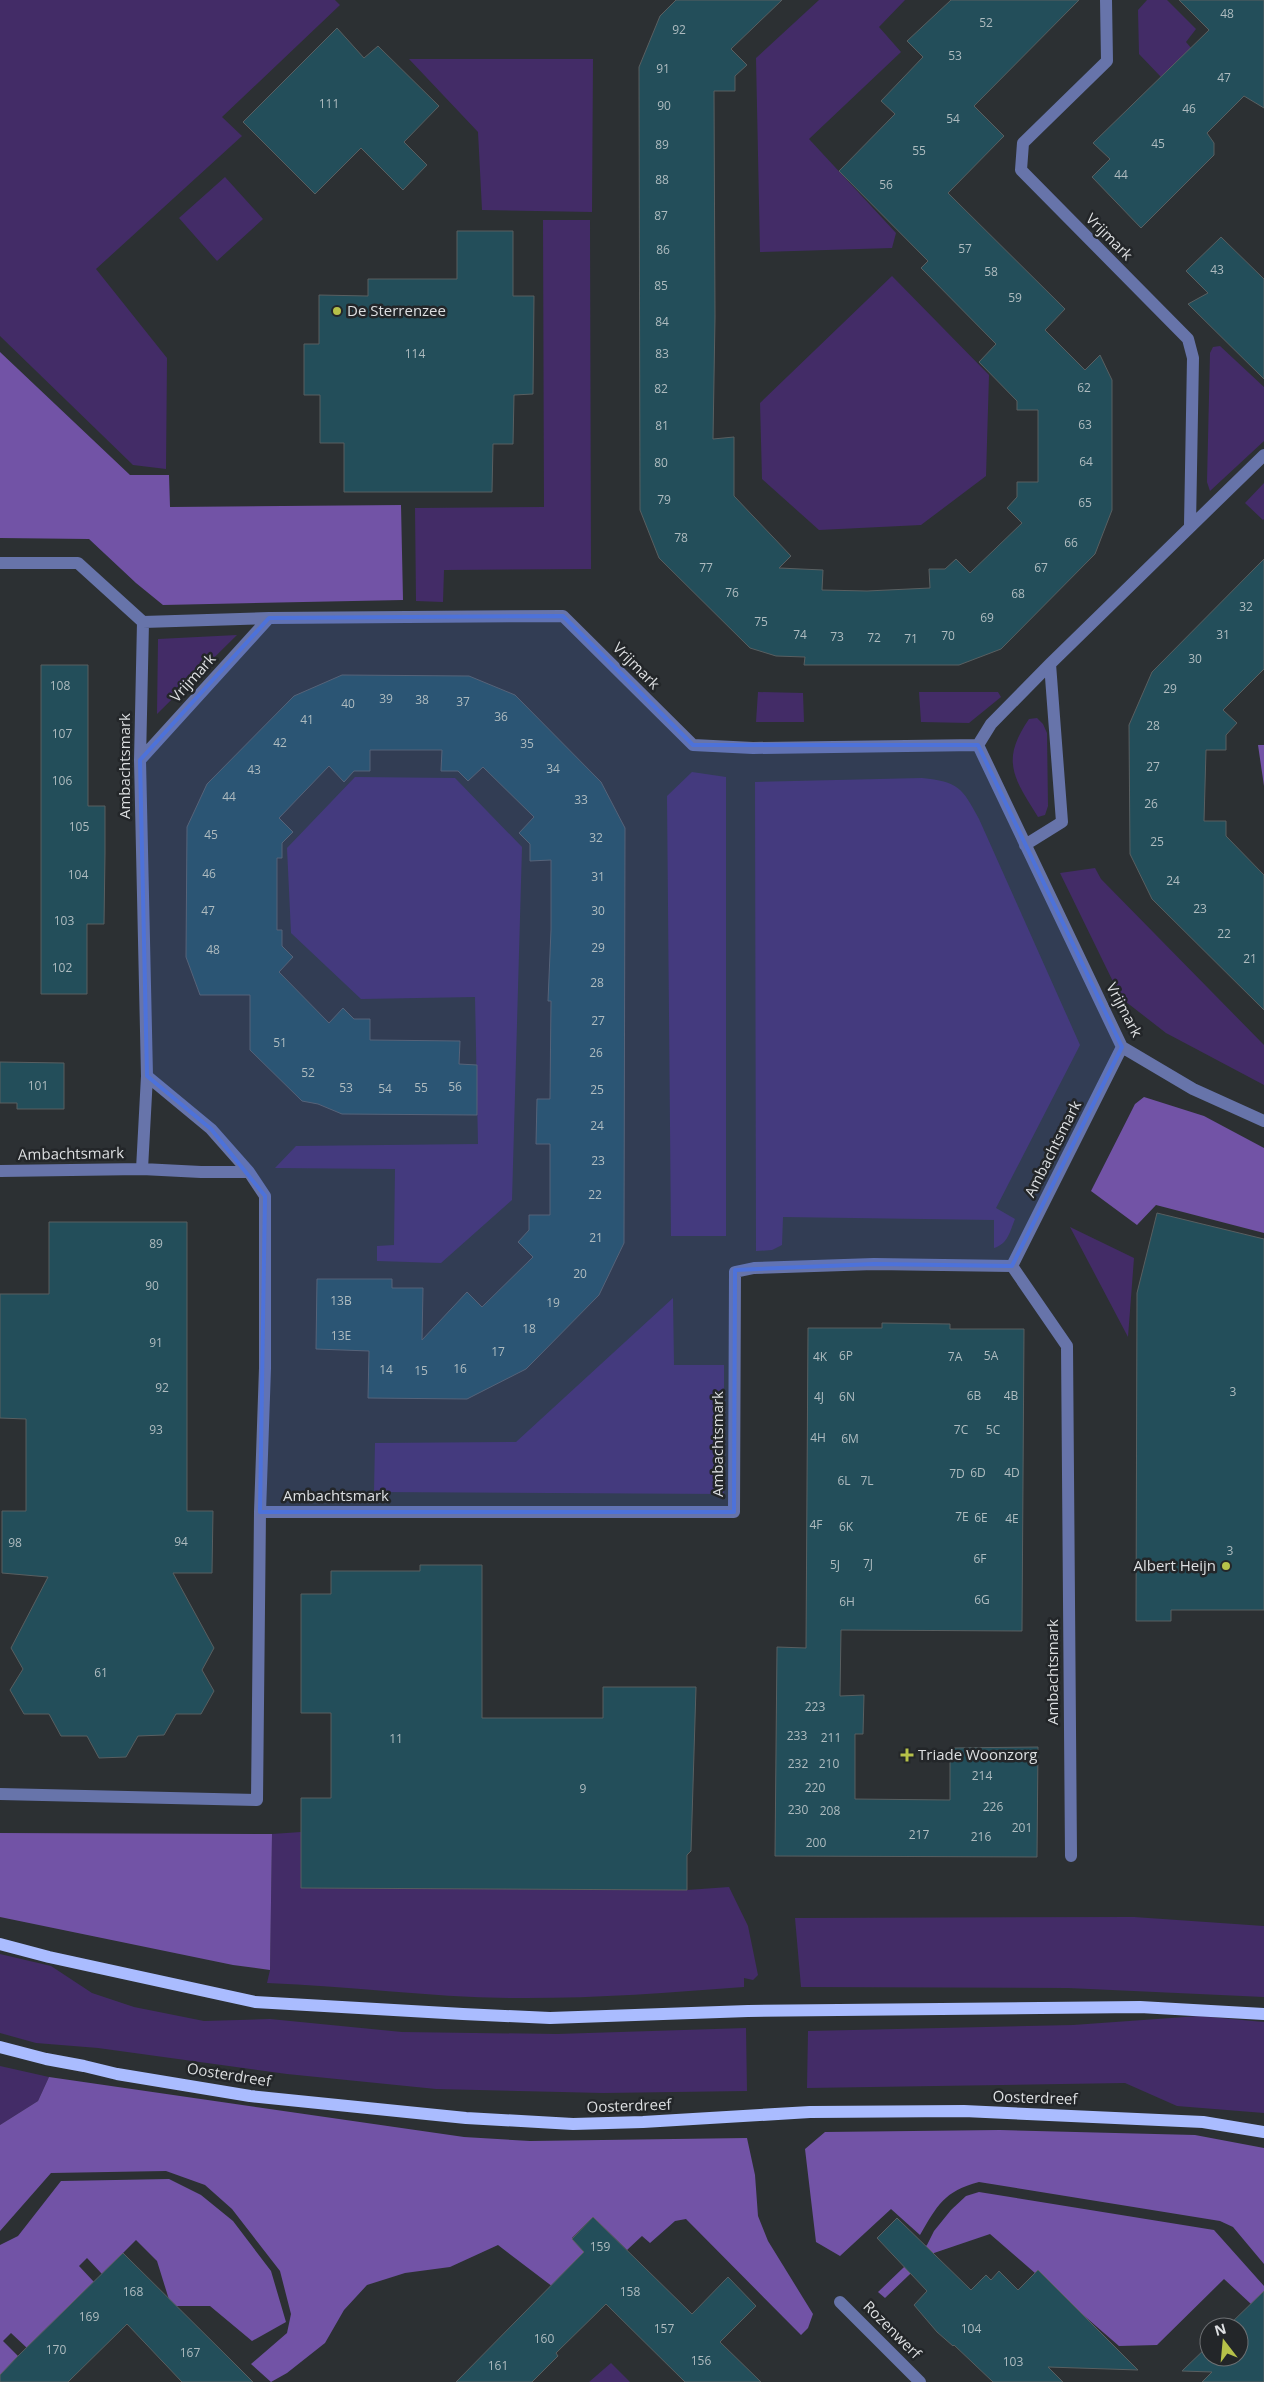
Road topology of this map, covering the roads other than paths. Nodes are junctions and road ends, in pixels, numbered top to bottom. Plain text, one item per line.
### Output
1 (1106, 0) edge
2 (1264, 455) edge
3 (1190, 525) junction
4 (0, 563) edge
5 (269, 618) junction
6 (143, 622) junction
7 (1050, 664) junction
8 (978, 745) junction
9 (140, 760) junction
10 (1025, 845) junction
11 (1122, 1047) junction
12 (147, 1076) junction
13 (1264, 1121) edge
14 (142, 1169) junction
15 (0, 1171) edge
16 (249, 1172) junction
17 (1012, 1266) junction
18 (260, 1512) junction
19 (0, 1794) edge
20 (1071, 1856) dead end
21 (0, 1944) edge
22 (1264, 2014) edge
23 (0, 2047) edge
24 (1264, 2132) edge
25 (840, 2302) dead end
26 (920, 2382) edge

1 - 3 street, Vrijmark
2 - 3 street
3 - 7 street
4 - 6 street
5 - 6 street, Vrijmark
5 - 8 street, Vrijmark
5 - 9 street, Vrijmark
6 - 9 street, Ambachtsmark
7 - 8 street
7 - 10 street
8 - 10 street, Vrijmark
9 - 12 street, Ambachtsmark
10 - 11 street, Vrijmark
11 - 13 street, Vrijmark
11 - 17 street, Ambachtsmark
12 - 14 street, Ambachtsmark
12 - 16 street, Ambachtsmark
14 - 15 street, Ambachtsmark
14 - 16 street, Ambachtsmark
16 - 18 street, Ambachtsmark
17 - 18 street, Ambachtsmark
17 - 20 street, Ambachtsmark
18 - 19 street, Ambachtsmark
21 - 22 main road
23 - 24 main road, Oosterdreef
25 - 26 street, Rozenwerf

